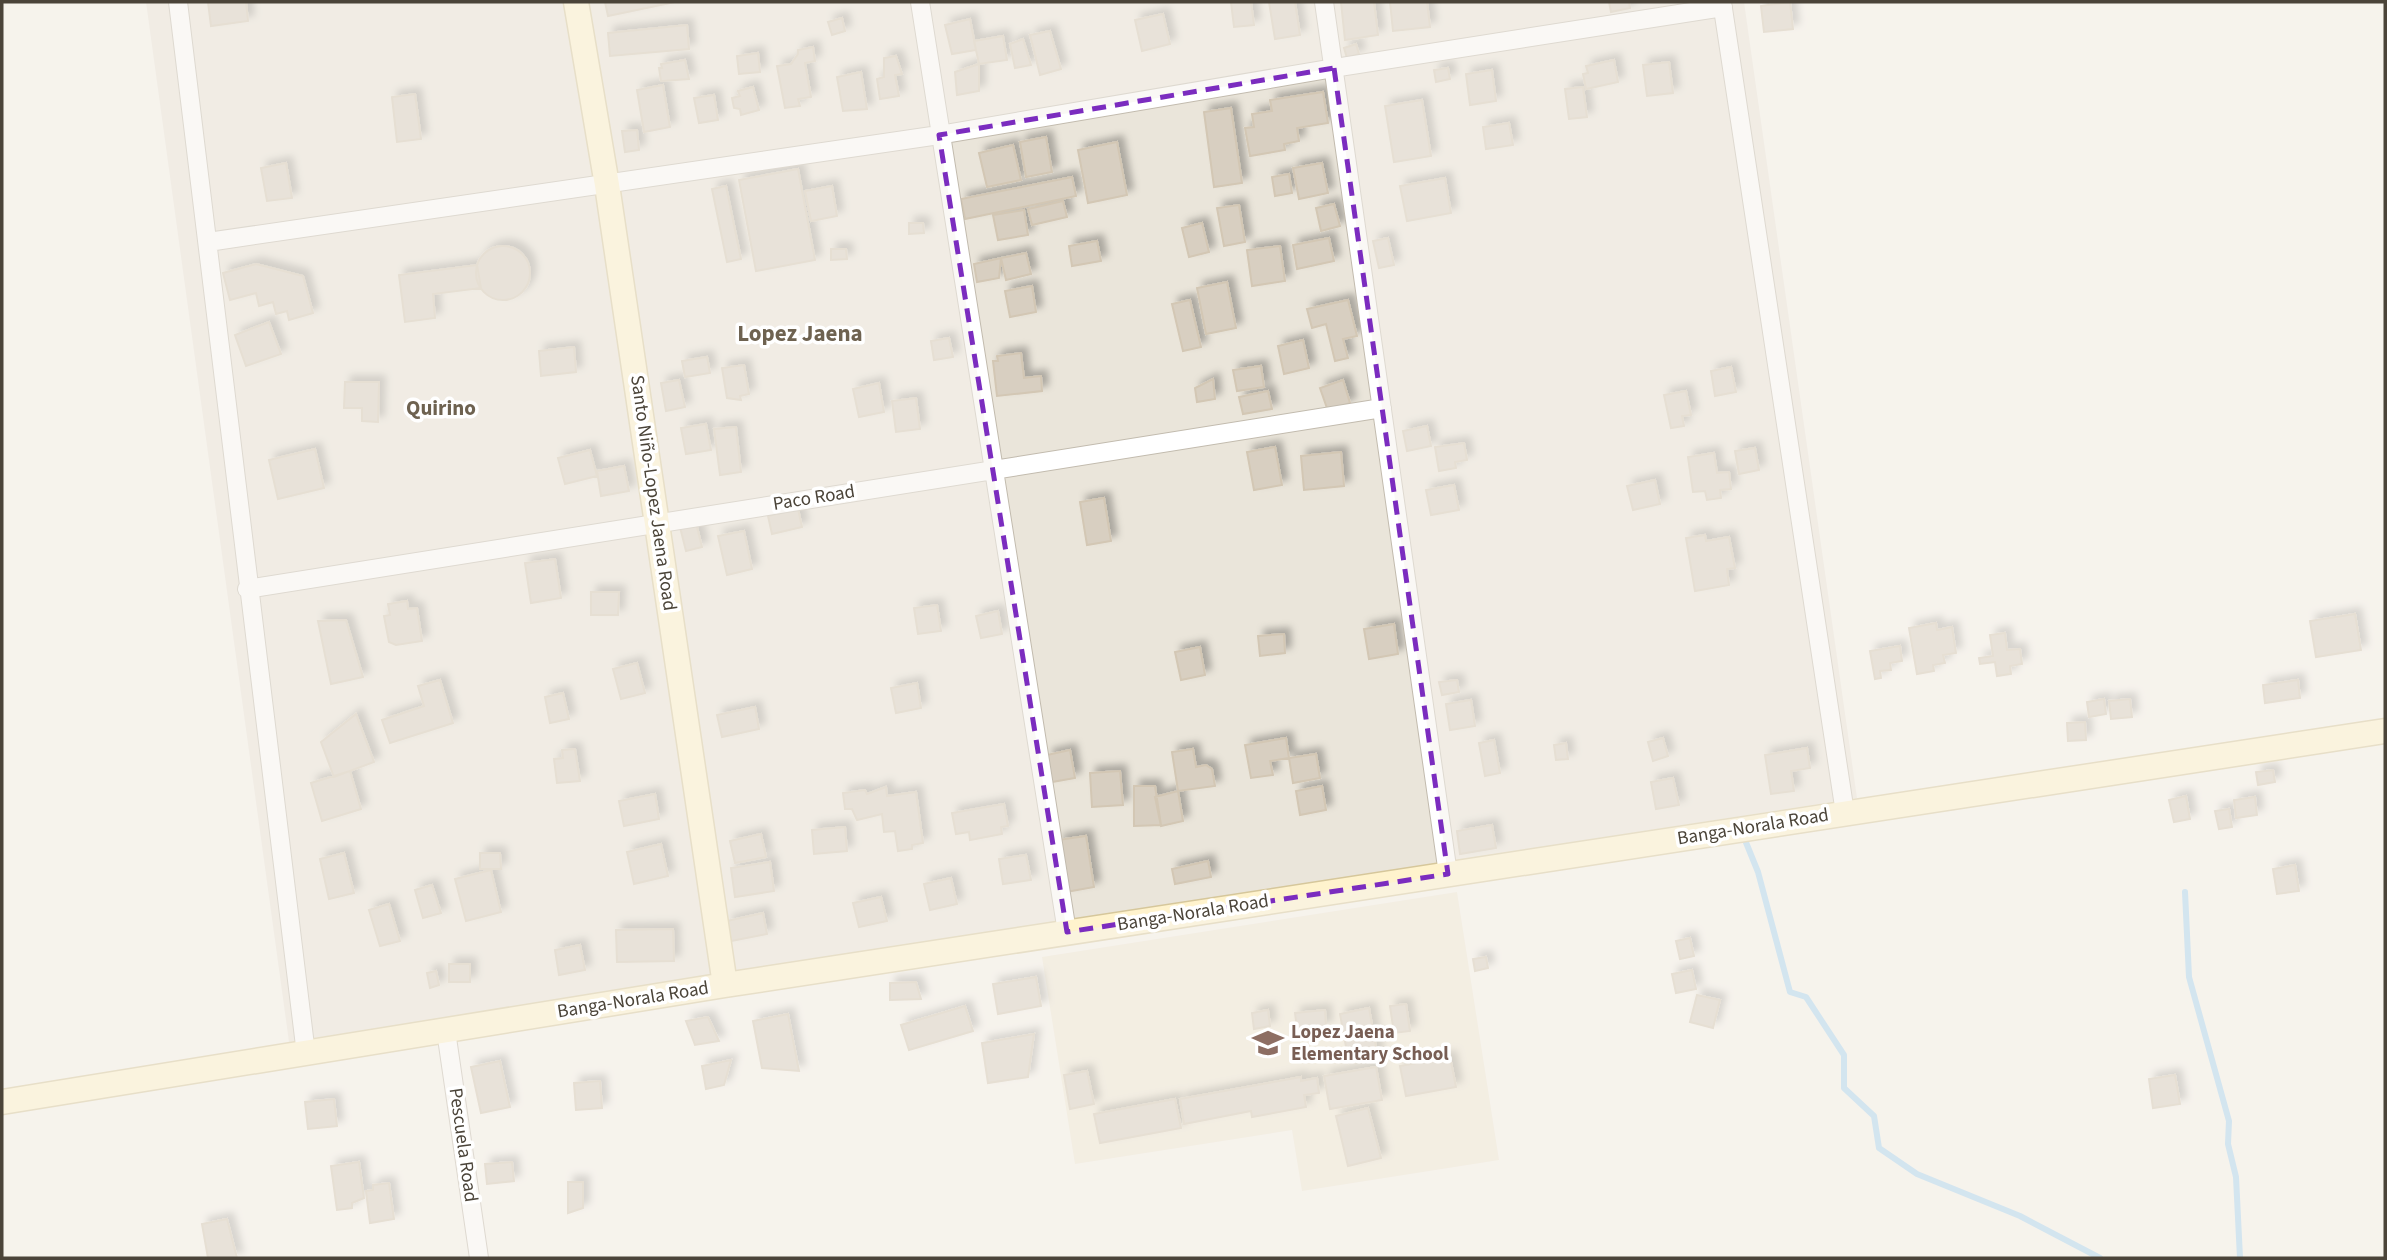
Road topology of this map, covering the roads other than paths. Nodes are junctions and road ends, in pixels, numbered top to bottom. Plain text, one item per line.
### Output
1 (178, 2) edge
2 (576, 2) edge
3 (920, 2) edge
4 (1324, 2) edge
5 (1723, 5) edge
6 (1334, 68) junction
7 (939, 135) junction
8 (607, 185) junction
9 (208, 242) junction
10 (1382, 408) junction
11 (995, 469) junction
12 (657, 523) junction
13 (247, 589) junction
14 (2385, 731) edge
15 (1845, 813) junction
16 (1448, 874) junction
17 (1067, 932) junction
18 (725, 985) junction
19 (446, 1031) junction
20 (306, 1054) junction
21 (2, 1102) edge
22 (479, 1258) edge

1 - 9 street
2 - 8 main road, Santo Niño-Lopez Jaena Road
3 - 7 street
4 - 6 street
5 - 6 street
5 - 15 street
6 - 7 street
6 - 10 street
7 - 8 street
7 - 11 street
8 - 9 street
8 - 12 main road, Santo Niño-Lopez Jaena Road
9 - 13 street
10 - 11 street, Paco Road
10 - 16 street
11 - 12 street, Paco Road
11 - 17 street
12 - 13 street, Paco Road
12 - 18 main road, Santo Niño-Lopez Jaena Road
13 - 20 street
14 - 15 main road, Banga-Norala Road
15 - 16 main road, Banga-Norala Road
16 - 17 main road, Banga-Norala Road
17 - 18 main road, Banga-Norala Road
18 - 19 main road, Banga-Norala Road
19 - 20 main road, Banga-Norala Road
19 - 22 street, Pescuela Road
20 - 21 main road, Banga-Norala Road

